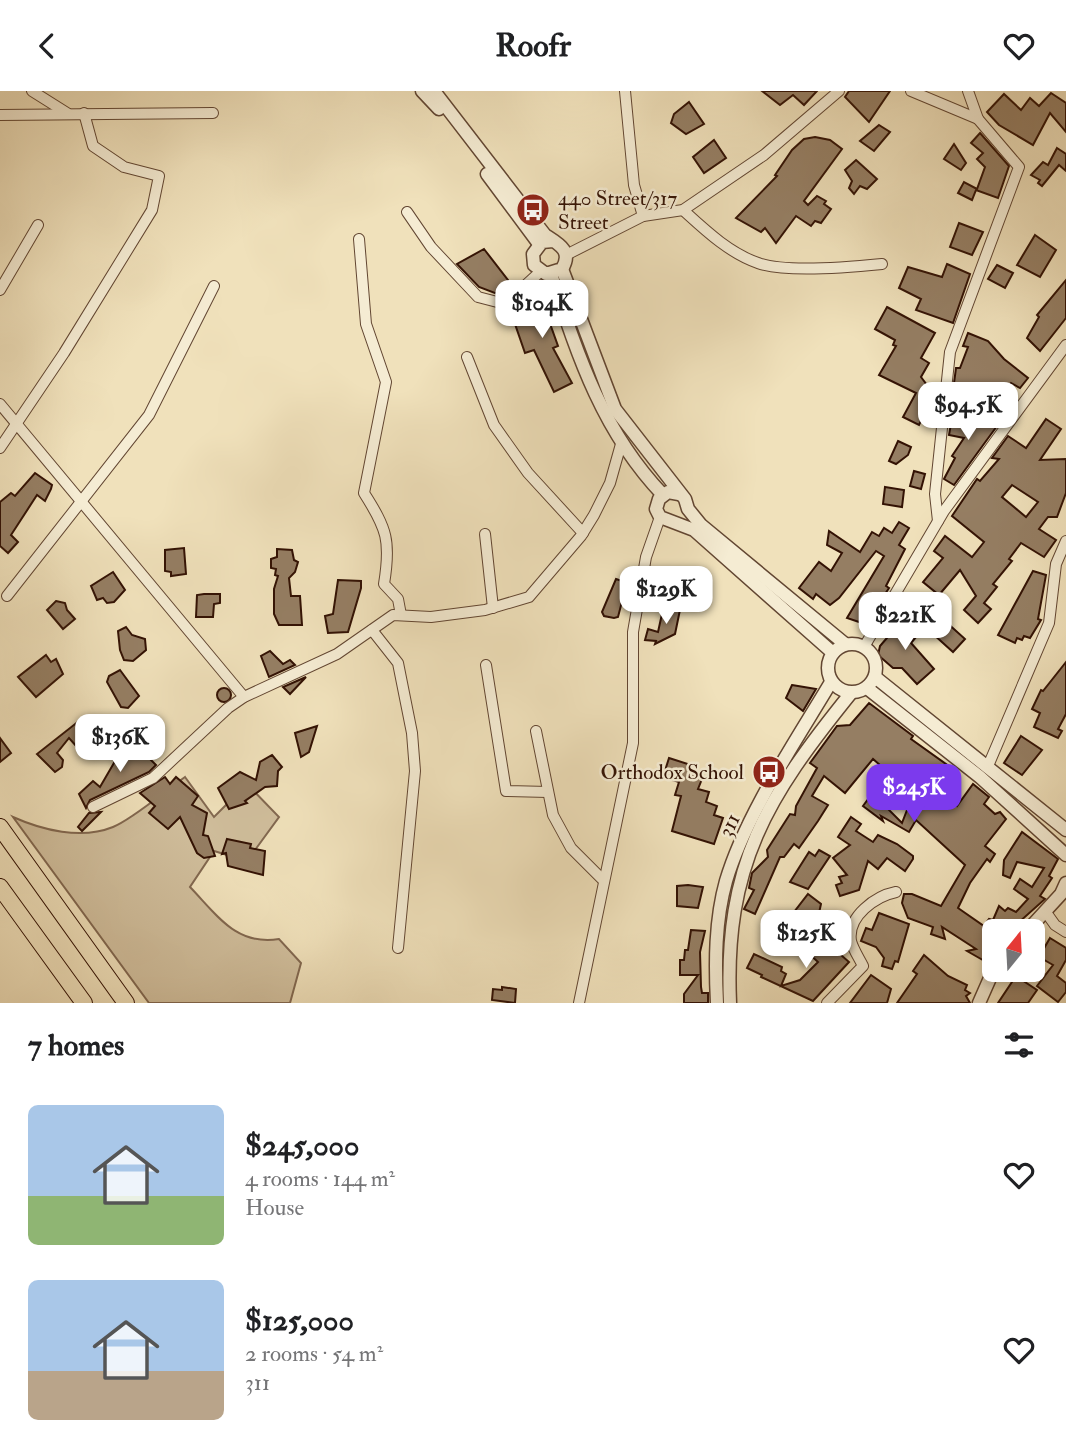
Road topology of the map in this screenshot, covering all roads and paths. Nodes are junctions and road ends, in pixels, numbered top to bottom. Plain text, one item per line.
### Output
1 (32, 91) edge
2 (422, 91) edge
3 (434, 91) edge
4 (625, 91) edge
5 (839, 91) edge
6 (911, 91) edge
7 (968, 91) edge
8 (67, 113) junction
9 (84, 113) junction
10 (213, 113) dead end
11 (0, 115) edge
12 (978, 119) junction
13 (683, 210) junction
14 (407, 212) dead end
15 (643, 216) junction
16 (38, 225) dead end
17 (359, 239) dead end
18 (553, 241) junction
19 (539, 244) junction
20 (566, 255) junction
21 (882, 264) dead end
22 (551, 272) junction
23 (214, 286) dead end
24 (0, 290) edge
25 (1066, 345) edge
26 (467, 357) dead end
27 (0, 404) edge
28 (18, 423) junction
29 (621, 444) junction
30 (0, 448) edge
31 (679, 494) junction
32 (663, 495) junction
33 (83, 501) junction
34 (688, 509) junction
35 (660, 517) junction
36 (938, 521) junction
37 (678, 522) junction
38 (583, 533) junction
39 (485, 534) dead end
40 (1066, 541) edge
41 (7, 596) dead end
42 (493, 608) junction
43 (401, 615) junction
44 (372, 630) junction
45 (845, 645) junction
46 (864, 647) junction
47 (833, 653) junction
48 (486, 665) dead end
49 (831, 682) junction
50 (871, 683) junction
51 (851, 693) junction
52 (244, 697) junction
53 (536, 730) dead end
54 (988, 766) junction
55 (548, 792) junction
56 (93, 807) dead end
57 (0, 827) edge
58 (1066, 830) edge
59 (1065, 848) edge
60 (602, 879) junction
61 (1066, 883) edge
62 (0, 887) edge
63 (896, 892) dead end
64 (1045, 911) junction
65 (1038, 919) edge
66 (1066, 932) edge
67 (398, 948) dead end
68 (988, 982) edge
69 (84, 1003) edge
70 (126, 1003) edge
71 (579, 1003) edge
72 (717, 1003) edge
73 (730, 1003) edge
74 (827, 1003) edge
75 (979, 1003) edge

1 - 8 street
2 - 19 street
3 - 18 street
4 - 15 street
5 - 13 street
6 - 12 street
7 - 12 street
8 - 9 street
8 - 11 street
9 - 10 street
9 - 28 street
12 - 36 street
13 - 15 street
13 - 21 street
14 - 22 street
15 - 20 street
16 - 24 street
17 - 43 street
18 - 19 street
18 - 20 street
19 - 22 street
20 - 22 street
22 - 29 street
22 - 31 street
23 - 33 street
25 - 36 street
26 - 38 street
27 - 28 street
28 - 30 street
28 - 33 street
29 - 32 street
29 - 38 street
31 - 32 street
31 - 34 street
32 - 35 street
33 - 41 street
33 - 52 street
34 - 37 street
34 - 45 street
35 - 37 street
35 - 60 street
36 - 46 street
37 - 47 street
38 - 42 street
39 - 42 street
40 - 54 street
42 - 43 street
43 - 44 street
44 - 52 street
44 - 67 street
45 - 46 street
45 - 47 street
46 - 50 street
47 - 49 street
48 - 55 street
49 - 51 street
49 - 72 street, 311
50 - 51 street
50 - 54 street
50 - 59 street
51 - 73 street, 311
52 - 56 street
53 - 55 street
54 - 58 street
55 - 60 street
57 - 70 highway
60 - 71 street
61 - 64 street
62 - 69 highway
63 - 74 street
64 - 65 street
64 - 66 street
68 - 75 street

